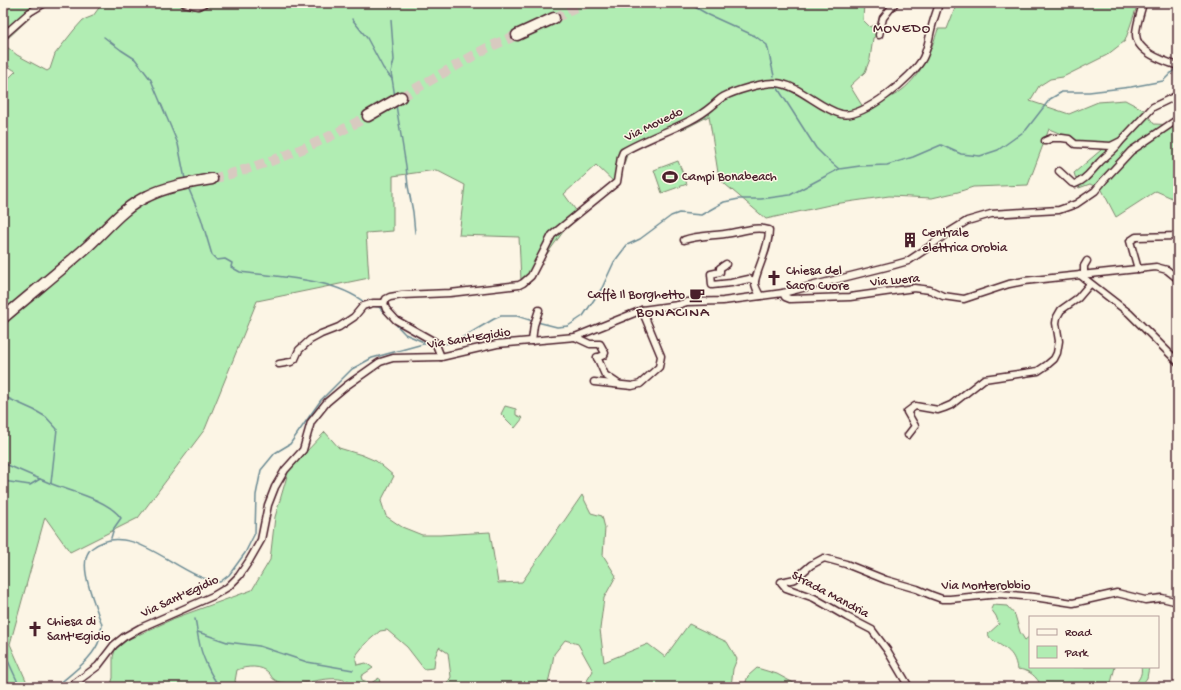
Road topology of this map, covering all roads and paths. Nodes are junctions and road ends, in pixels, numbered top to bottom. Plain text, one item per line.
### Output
1 (45, 3) edge
2 (184, 3) edge
3 (205, 3) edge
4 (895, 3) edge
5 (939, 3) edge
6 (1143, 3) edge
7 (554, 18) tunnel mouth
8 (516, 35) tunnel mouth
9 (879, 35) dead end
10 (3, 36) edge
11 (1178, 66) edge
12 (1178, 96) edge
13 (401, 97) tunnel mouth
14 (368, 116) tunnel mouth
15 (1178, 119) edge
16 (1121, 141) junction
17 (1045, 142) dead end
18 (1059, 171) dead end
19 (212, 179) tunnel mouth
20 (1178, 236) edge
21 (684, 240) dead end
22 (1087, 261) dead end
23 (726, 264) dead end
24 (1138, 269) junction
25 (1082, 275) junction
26 (1178, 278) edge
27 (755, 281) junction
28 (1090, 284) junction
29 (783, 293) junction
30 (760, 296) junction
31 (384, 303) junction
32 (540, 310) dead end
33 (642, 310) junction
34 (3, 318) edge
35 (575, 337) junction
36 (532, 341) junction
37 (441, 357) junction
38 (1178, 362) edge
39 (279, 364) dead end
40 (594, 382) dead end
41 (622, 385) junction
42 (908, 435) dead end
43 (781, 582) joint
44 (1178, 602) edge
45 (71, 687) edge
46 (909, 687) edge

1 - 10 street
2 - 3 street
4 - 9 street
5 - 31 street, Via Movedo
6 - 11 street
7 - 8 highway
12 - 16 street
13 - 14 highway
15 - 29 street, Via Sant'Egidio
16 - 17 street
16 - 18 street
19 - 34 highway
20 - 24 street
21 - 27 street
22 - 25 street
23 - 27 street
24 - 25 street, Via Luera
24 - 26 street, Via Luera
25 - 28 street
25 - 29 street, Via Luera
27 - 30 street
28 - 38 street
28 - 42 street
29 - 30 street, Via Sant'Egidio
30 - 33 street, Via Sant'Egidio
31 - 37 street
31 - 39 street
32 - 36 street
33 - 35 street, Via Sant'Egidio
33 - 41 street
35 - 36 street, Via Sant'Egidio
35 - 41 street
36 - 37 street, Via Sant'Egidio
37 - 45 street, Via Sant'Egidio
40 - 41 street
43 - 44 street, Via Monterobbio
43 - 46 street, Strada Mandria

